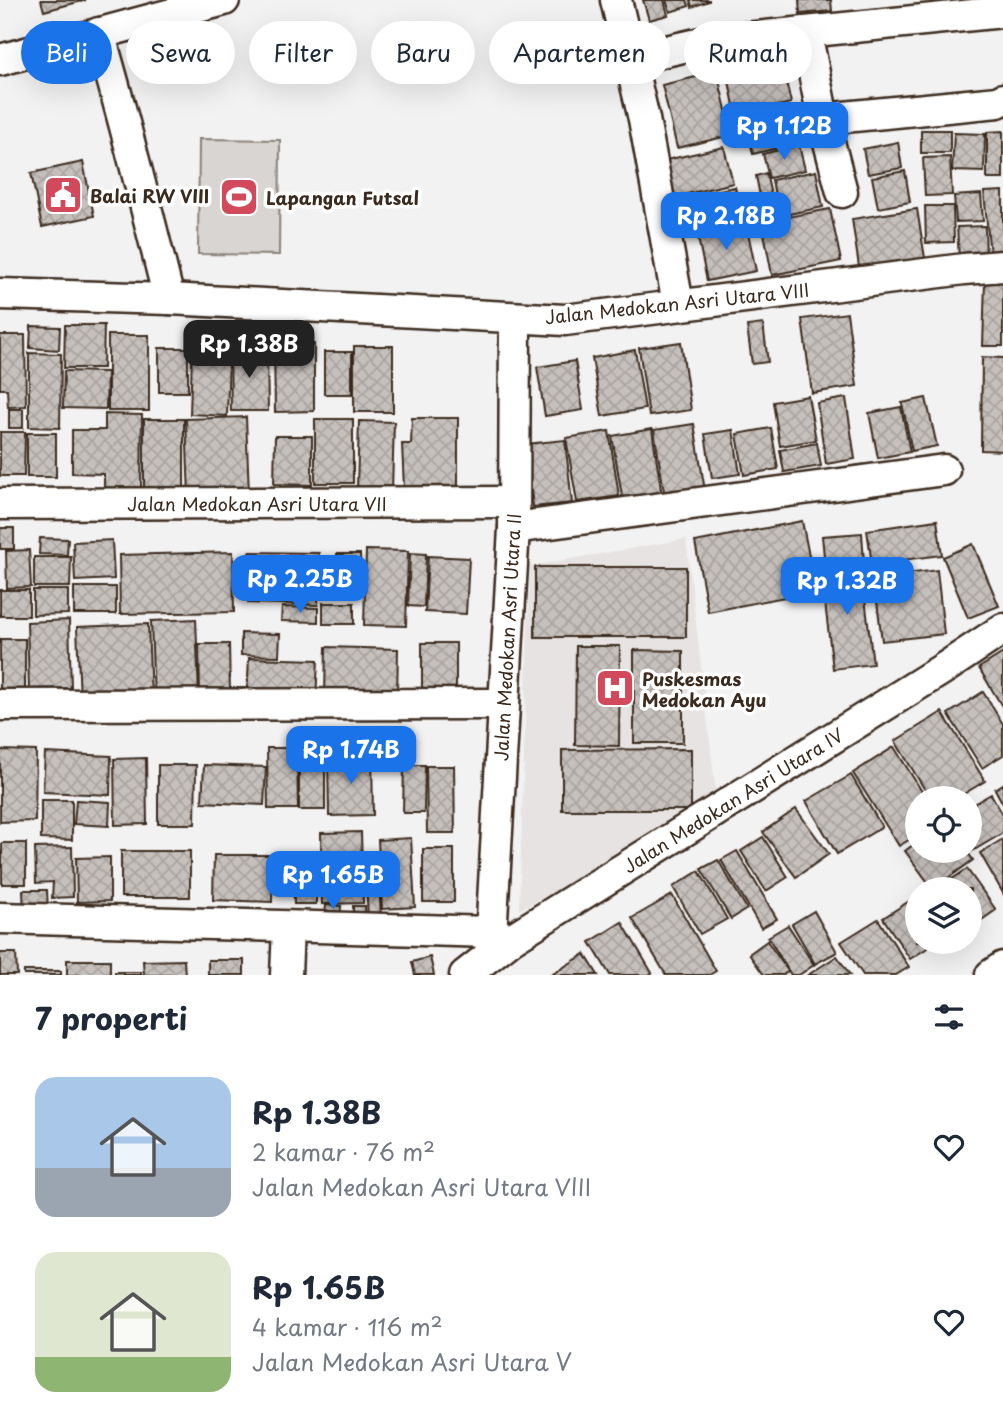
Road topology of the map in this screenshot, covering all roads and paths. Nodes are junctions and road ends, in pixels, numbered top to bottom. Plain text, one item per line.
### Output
1 (224, 0) edge
2 (617, 0) edge
3 (1003, 12) edge
4 (622, 21) edge
5 (112, 30) edge
6 (812, 31) edge
7 (21, 54) edge
8 (0, 60) edge
9 (812, 63) edge
10 (112, 76) edge
11 (636, 84) edge
12 (1003, 99) edge
13 (823, 119) junction
14 (842, 192) dead end
15 (1003, 266) edge
16 (0, 294) edge
17 (170, 299) junction
18 (678, 304) junction
19 (514, 318) junction
20 (944, 470) dead end
21 (0, 505) edge
22 (514, 515) junction
23 (1003, 629) edge
24 (504, 704) junction
25 (0, 705) edge
26 (0, 918) edge
27 (288, 928) junction
28 (497, 942) junction
29 (1003, 967) edge
30 (286, 975) edge
31 (465, 975) edge
32 (991, 975) edge

1 - 5 street
2 - 4 street
3 - 6 street
7 - 8 street
9 - 13 street
10 - 17 street
11 - 18 street
12 - 13 street
13 - 14 street
15 - 18 street, Jalan Medokan Asri Utara VIII
16 - 17 street, Jalan Medokan Asri Utara VIII
17 - 19 street, Jalan Medokan Asri Utara VIII
18 - 19 street, Jalan Medokan Asri Utara VIII
19 - 22 street, Jalan Medokan Asri Utara II
20 - 22 street, Jalan Medokan Asri Utara VII
21 - 22 street, Jalan Medokan Asri Utara VII
22 - 24 street, Jalan Medokan Asri Utara II
23 - 28 street, Jalan Medokan Asri Utara IV
24 - 25 street
24 - 28 street, Jalan Medokan Asri Utara II
26 - 27 street
27 - 28 street
27 - 30 street
28 - 31 street, Jalan Medokan Asri Utara IV
29 - 32 street

